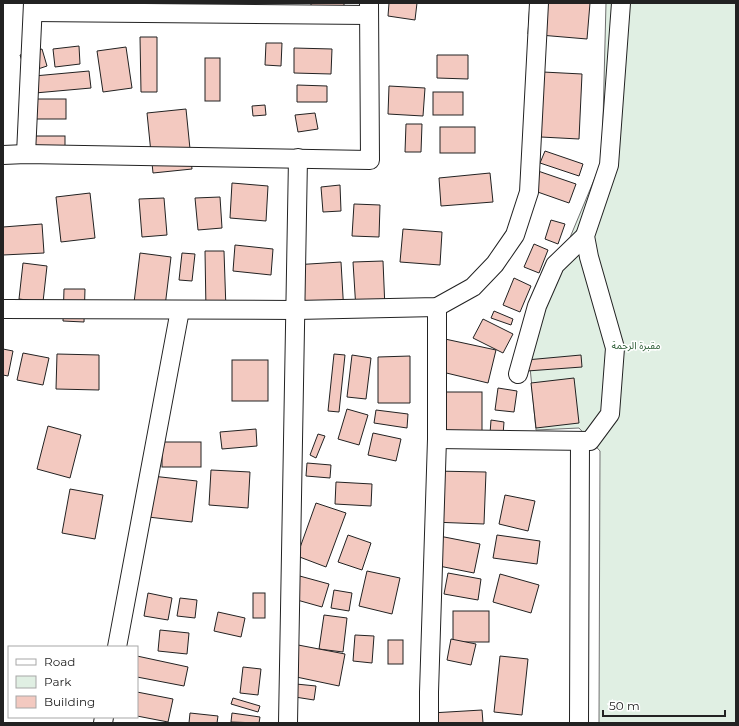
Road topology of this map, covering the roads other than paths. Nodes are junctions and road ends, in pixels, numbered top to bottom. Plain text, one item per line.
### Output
1 (539, 3) edge
2 (621, 3) edge
3 (33, 8) edge
4 (369, 9) edge
5 (26, 154) junction
6 (3, 155) edge
7 (298, 158) junction
8 (585, 236) junction
9 (437, 307) junction
10 (3, 309) edge
11 (180, 310) junction
12 (296, 310) junction
13 (518, 374) dead end
14 (437, 439) junction
15 (580, 441) junction
16 (117, 646) edge
17 (288, 723) edge
18 (430, 723) edge
19 (579, 723) edge

1 - 9 street
2 - 8 street
3 - 4 street
3 - 5 street
4 - 7 street
5 - 6 street
5 - 7 street
7 - 12 street
8 - 13 street
8 - 15 street
9 - 12 street
9 - 14 street
10 - 11 street
11 - 12 street
11 - 16 street
12 - 17 street
14 - 15 street
14 - 18 street
15 - 19 street

